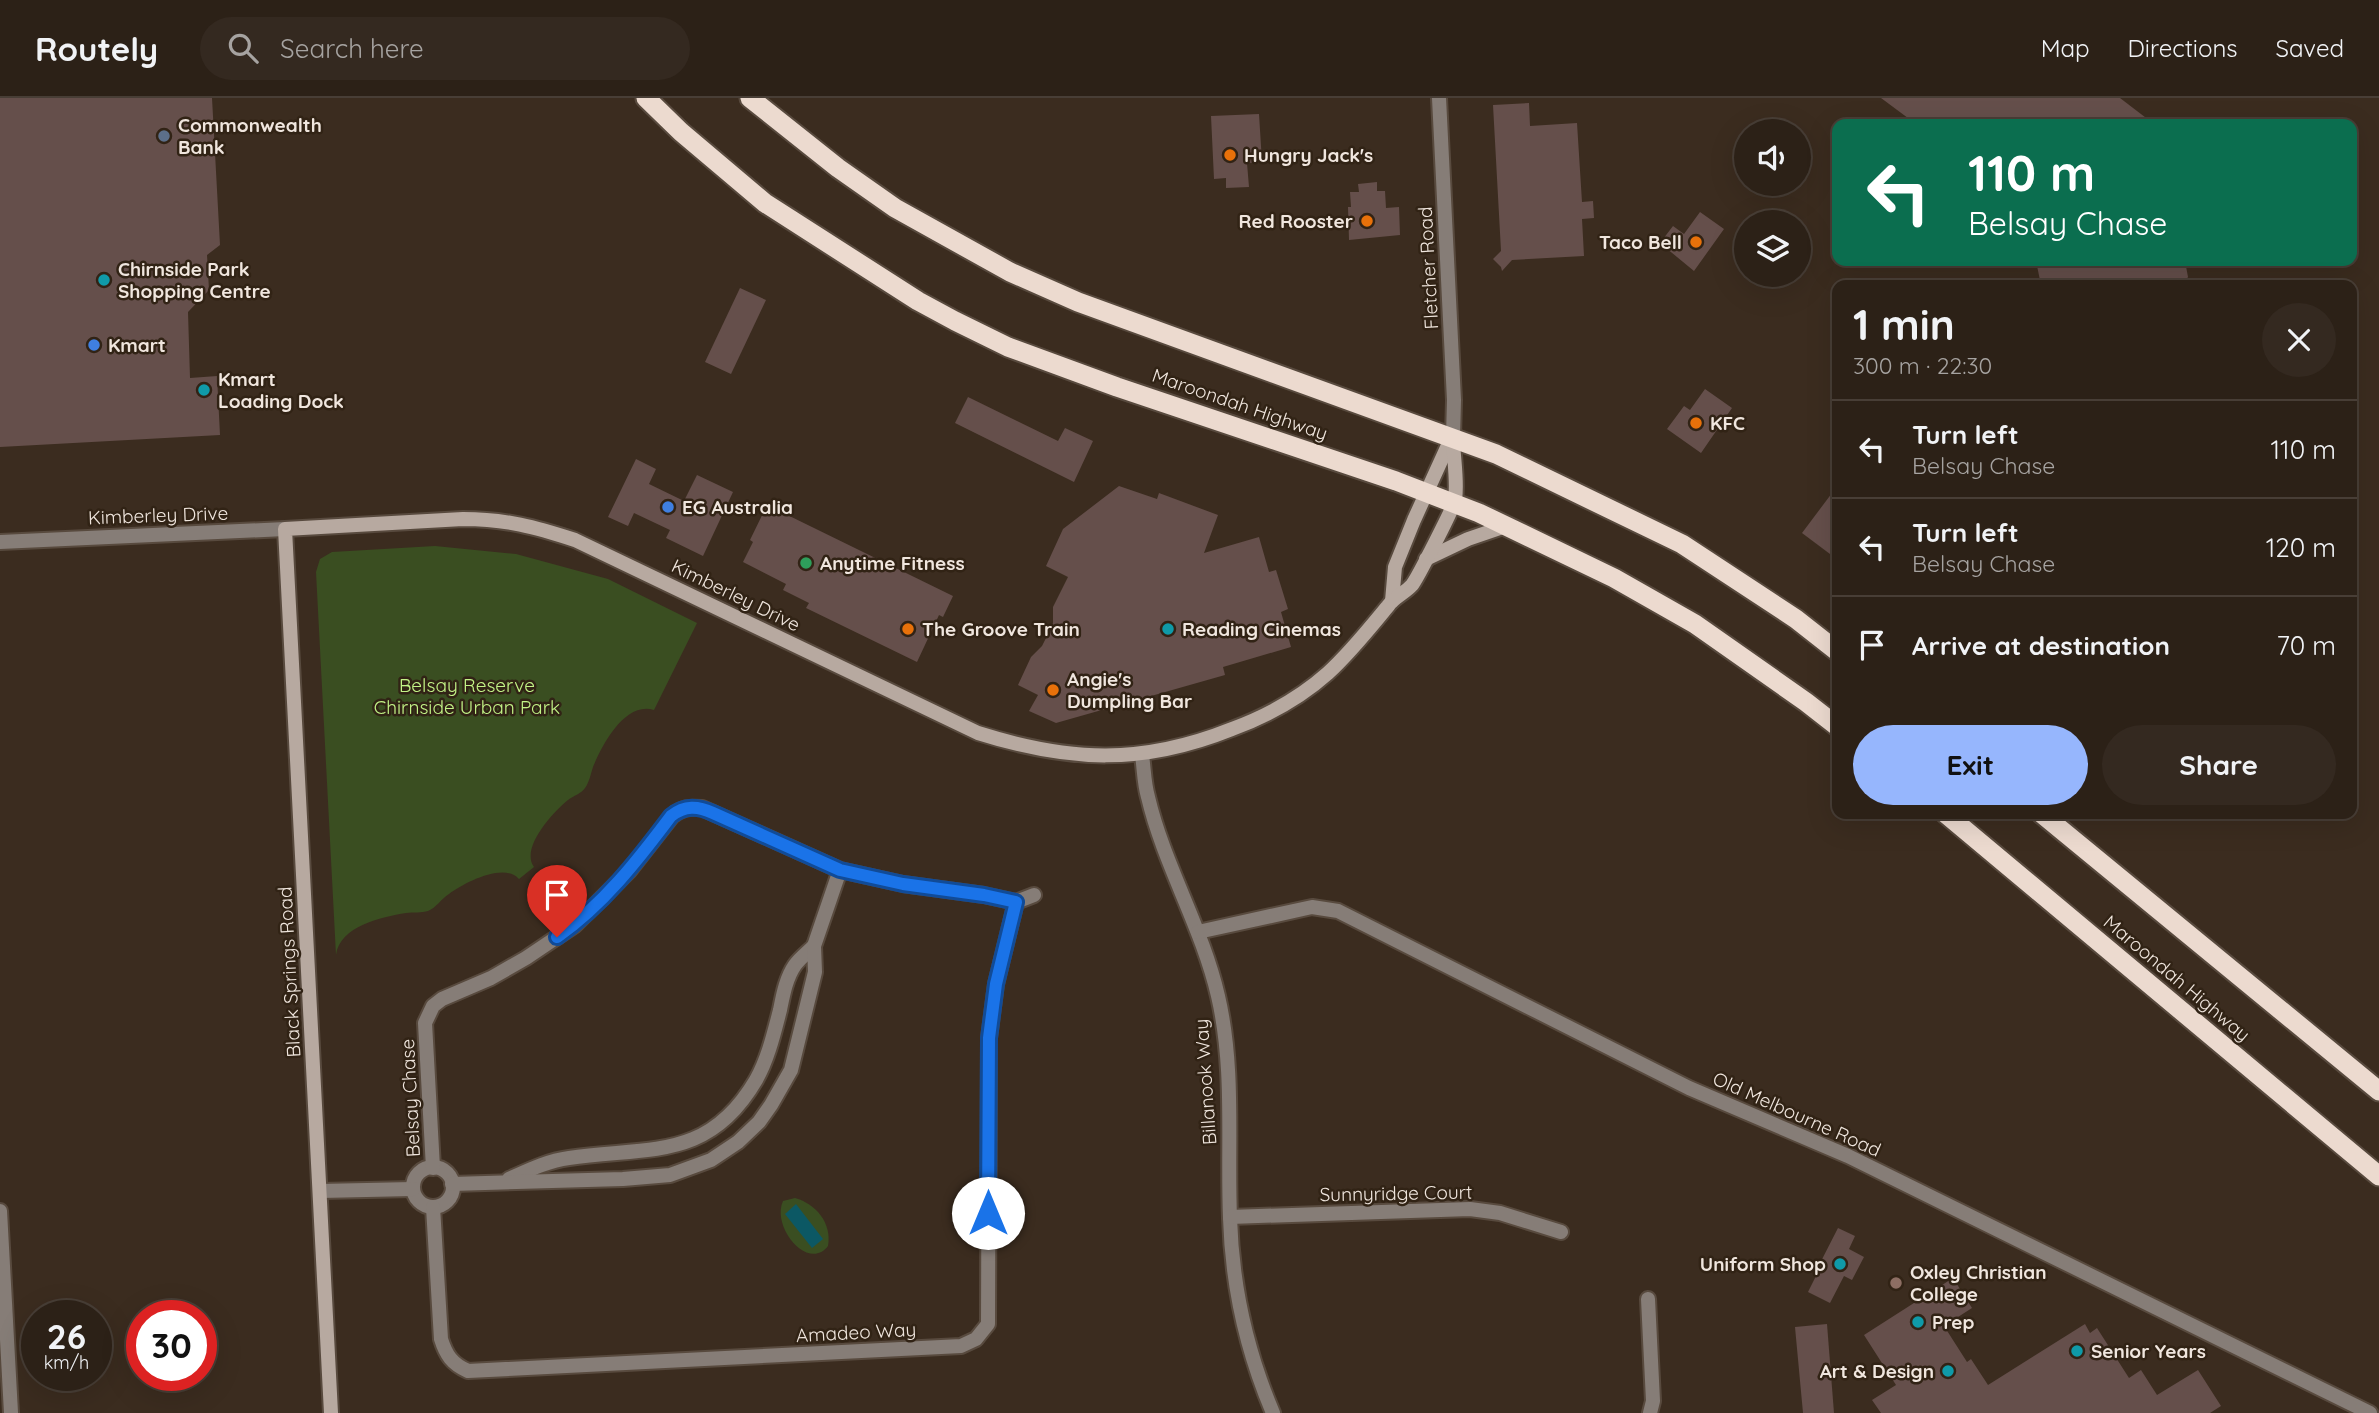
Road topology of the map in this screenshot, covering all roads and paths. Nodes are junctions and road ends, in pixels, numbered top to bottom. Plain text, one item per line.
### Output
1 (646, 98) edge
2 (750, 98) edge
3 (1439, 98) edge
4 (1452, 437) junction
5 (1427, 492) junction
6 (1455, 503) junction
7 (1506, 526) junction
8 (285, 528) junction
9 (0, 542) edge
10 (1426, 559) junction
11 (1392, 601) junction
12 (1832, 647) edge
13 (1832, 722) edge
14 (1142, 755) junction
15 (1952, 819) edge
16 (2048, 819) edge
17 (840, 870) junction
18 (1034, 895) dead end
19 (1016, 902) junction
20 (1198, 932) junction
21 (814, 946) junction
22 (2379, 1091) edge
23 (433, 1168) junction
24 (2379, 1176) edge
25 (505, 1181) junction
26 (452, 1184) junction
27 (413, 1189) junction
28 (320, 1191) junction
29 (433, 1207) junction
30 (0, 1211) edge
31 (1230, 1217) junction
32 (1561, 1232) dead end
33 (1648, 1299) dead end
34 (11, 1413) edge
35 (331, 1413) edge
36 (1273, 1413) edge
37 (1650, 1413) edge
38 (2370, 1413) edge

1 - 5 highway, Maroondah Highway
2 - 4 highway, Maroondah Highway
3 - 4 street, Fletcher Road
4 - 5 main road
4 - 6 main road, Kimberley Drive
4 - 12 highway, Maroondah Highway
5 - 6 highway, Maroondah Highway
5 - 11 main road
6 - 7 highway, Maroondah Highway
6 - 10 main road, Kimberley Drive
7 - 10 main road
7 - 13 highway, Maroondah Highway
8 - 9 street, Kimberley Drive
8 - 14 main road, Kimberley Drive
8 - 28 main road, Black Springs Road
10 - 11 main road, Kimberley Drive
11 - 14 main road, Kimberley Drive
14 - 20 street, Billanook Way
15 - 24 highway, Maroondah Highway
16 - 22 highway
17 - 19 street, Belsay Chase
17 - 21 street
17 - 23 street, Belsay Chase
18 - 19 street
19 - 29 street, Amadeo Way
20 - 31 street, Billanook Way
20 - 38 street, Old Melbourne Road
21 - 25 street
21 - 25 street
23 - 26 street
23 - 27 street
25 - 26 street
26 - 29 street
27 - 28 street
27 - 29 street
28 - 35 main road, Black Springs Road
30 - 34 street
31 - 32 street, Sunnyridge Court
31 - 36 street, Billanook Way
33 - 37 street

